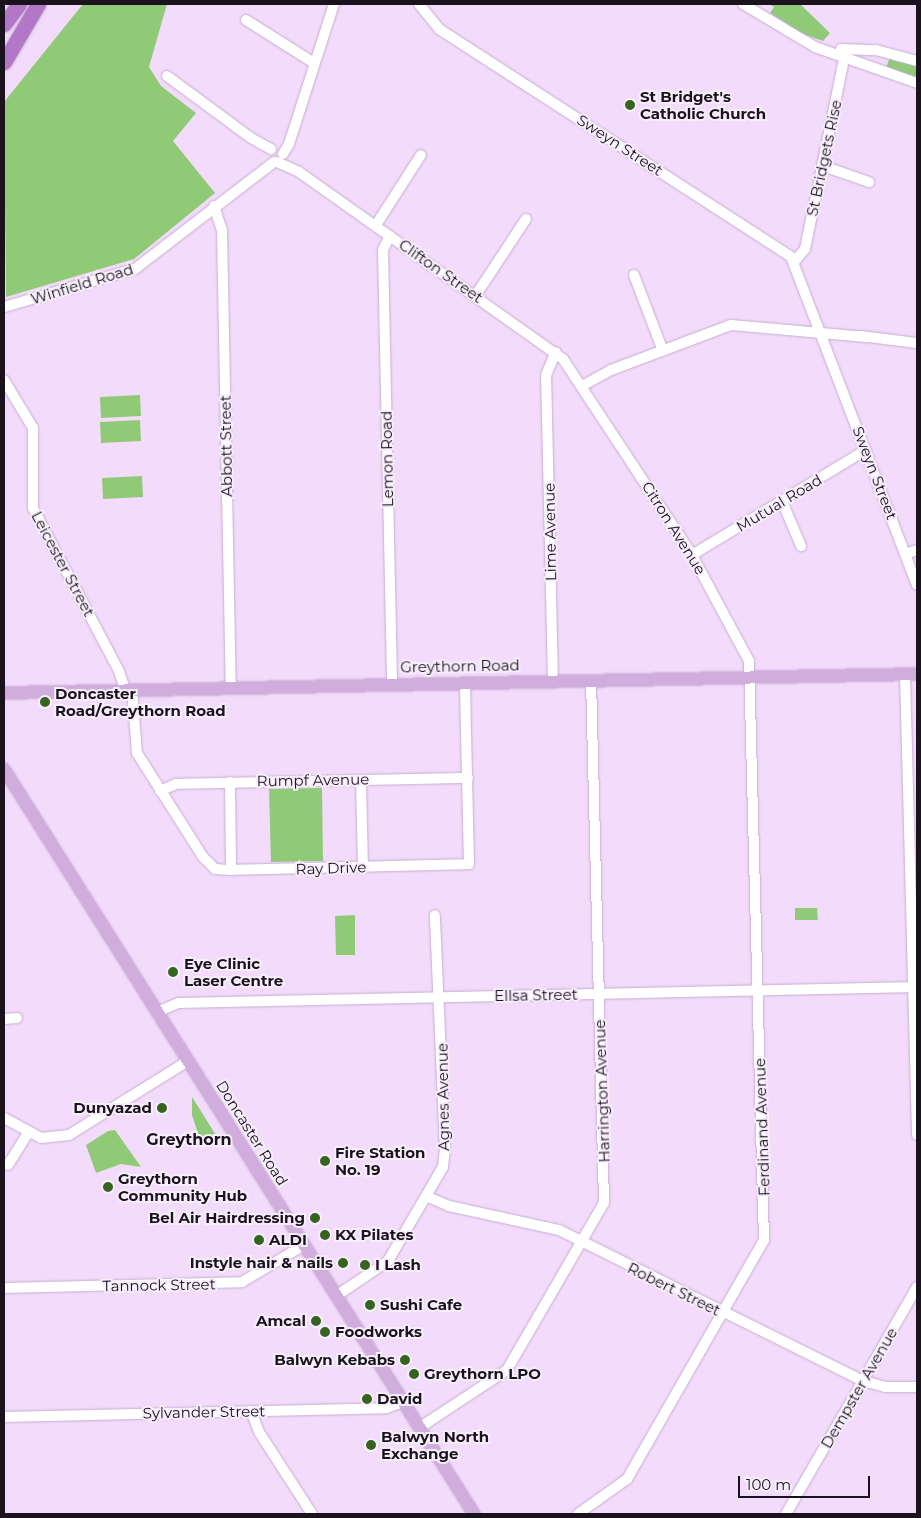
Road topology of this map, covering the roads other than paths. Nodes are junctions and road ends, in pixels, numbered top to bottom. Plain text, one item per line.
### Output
1 (19, 4) edge
2 (38, 4) edge
3 (334, 4) edge
4 (420, 4) edge
5 (743, 4) edge
6 (246, 20) dead end
7 (4, 24) edge
8 (846, 55) junction
9 (917, 61) edge
10 (4, 62) edge
11 (314, 63) junction
12 (167, 76) dead end
13 (917, 83) edge
14 (421, 155) dead end
15 (275, 156) junction
16 (823, 166) junction
17 (869, 182) dead end
18 (214, 206) junction
19 (526, 219) dead end
20 (376, 225) junction
21 (390, 236) junction
22 (794, 262) junction
23 (634, 275) dead end
24 (476, 296) junction
25 (4, 307) edge
26 (821, 332) junction
27 (917, 343) edge
28 (663, 351) junction
29 (560, 355) junction
30 (4, 380) edge
31 (580, 382) junction
32 (866, 450) junction
33 (782, 501) junction
34 (800, 546) dead end
35 (917, 550) edge
36 (905, 554) junction
37 (692, 555) junction
38 (917, 585) edge
39 (911, 674) edge
40 (750, 677) junction
41 (591, 680) junction
42 (553, 681) junction
43 (466, 682) junction
44 (392, 684) junction
45 (231, 687) junction
46 (129, 690) junction
47 (4, 693) edge
48 (4, 769) edge
49 (468, 778) junction
50 (361, 780) junction
51 (230, 782) junction
52 (160, 791) junction
53 (362, 867) junction
54 (232, 870) junction
55 (435, 915) dead end
56 (915, 987) edge
57 (757, 990) junction
58 (598, 994) junction
59 (439, 997) junction
60 (157, 1012) junction
61 (17, 1018) dead end
62 (4, 1019) edge
63 (188, 1061) junction
64 (4, 1118) edge
65 (28, 1132) junction
66 (917, 1135) edge
67 (8, 1165) dead end
68 (428, 1197) junction
69 (583, 1243) junction
70 (304, 1245) junction
71 (917, 1287) edge
72 (4, 1288) edge
73 (336, 1296) junction
74 (724, 1313) junction
75 (863, 1381) junction
76 (917, 1387) edge
77 (403, 1402) junction
78 (251, 1411) junction
79 (4, 1417) edge
80 (419, 1428) junction
81 (312, 1514) edge
82 (474, 1514) edge
83 (578, 1514) edge
84 (786, 1514) edge

1 - 7 highway
2 - 10 highway
3 - 11 street, Winfield Road
4 - 22 street, Sweyn Street
5 - 8 street
6 - 11 street
8 - 9 street
8 - 13 street
8 - 16 street, St Bridgets Rise
11 - 15 street, Winfield Road
12 - 15 street, Clifton Street
14 - 20 street
15 - 18 street, Winfield Road
15 - 20 street, Clifton Street
16 - 17 street
16 - 22 street, St Bridgets Rise
18 - 25 street, Winfield Road
18 - 45 street, Abbott Street
19 - 24 street
20 - 21 street, Clifton Street
21 - 24 street, Clifton Street
21 - 44 street, Lemon Road
22 - 26 street, Sweyn Street
23 - 28 street
24 - 29 street, Clifton Street
26 - 27 street
26 - 28 street
26 - 32 street, Sweyn Street
28 - 31 street
29 - 31 street, Clifton Street
29 - 42 street, Lime Avenue
30 - 46 street, Leicester Street
31 - 37 street, Citron Avenue
32 - 33 street, Mutual Road
32 - 36 street, Sweyn Street
33 - 34 street
33 - 37 street, Mutual Road
35 - 36 street
36 - 38 street, Sweyn Street
37 - 40 street, Citron Avenue
39 - 40 main road, Greythorn Road
39 - 56 street
40 - 41 main road, Greythorn Road
40 - 57 street, Ferdinand Avenue
41 - 42 main road, Greythorn Road
41 - 58 street, Harrington Avenue
42 - 43 main road, Greythorn Road
43 - 44 main road, Greythorn Road
43 - 49 street, Ray Drive
44 - 45 main road, Greythorn Road
45 - 46 main road, Greythorn Road
46 - 47 main road, Greythorn Road
46 - 52 street, Ray Drive
48 - 60 main road, Doncaster Road
49 - 50 street, Rumpf Avenue
49 - 53 street, Ray Drive
50 - 51 street, Rumpf Avenue
50 - 53 street
51 - 52 street, Rumpf Avenue
51 - 54 street
52 - 54 street, Ray Drive
53 - 54 street, Ray Drive
55 - 59 street, Agnes Avenue
56 - 57 street, Ellsa Street
56 - 66 street
57 - 58 street, Ellsa Street
57 - 74 street, Ferdinand Avenue
58 - 59 street, Ellsa Street
58 - 69 street, Harrington Avenue
59 - 60 street, Ellsa Street
59 - 68 street, Agnes Avenue
60 - 63 main road, Doncaster Road
61 - 62 street
63 - 65 street
63 - 70 main road, Doncaster Road
64 - 65 street
65 - 67 street
68 - 69 street, Robert Street
68 - 73 street, Agnes Avenue
69 - 74 street, Robert Street
69 - 80 street, Harrington Avenue
70 - 72 street, Tannock Street
70 - 73 main road, Doncaster Road
71 - 75 street, Dempster Avenue
73 - 77 main road, Doncaster Road
74 - 75 street, Robert Street
74 - 83 street, Ferdinand Avenue
75 - 76 street, Robert Street
75 - 84 street, Dempster Avenue
77 - 78 street, Sylvander Street
77 - 80 main road, Doncaster Road
78 - 79 street, Sylvander Street
78 - 81 street
80 - 82 main road, Doncaster Road

